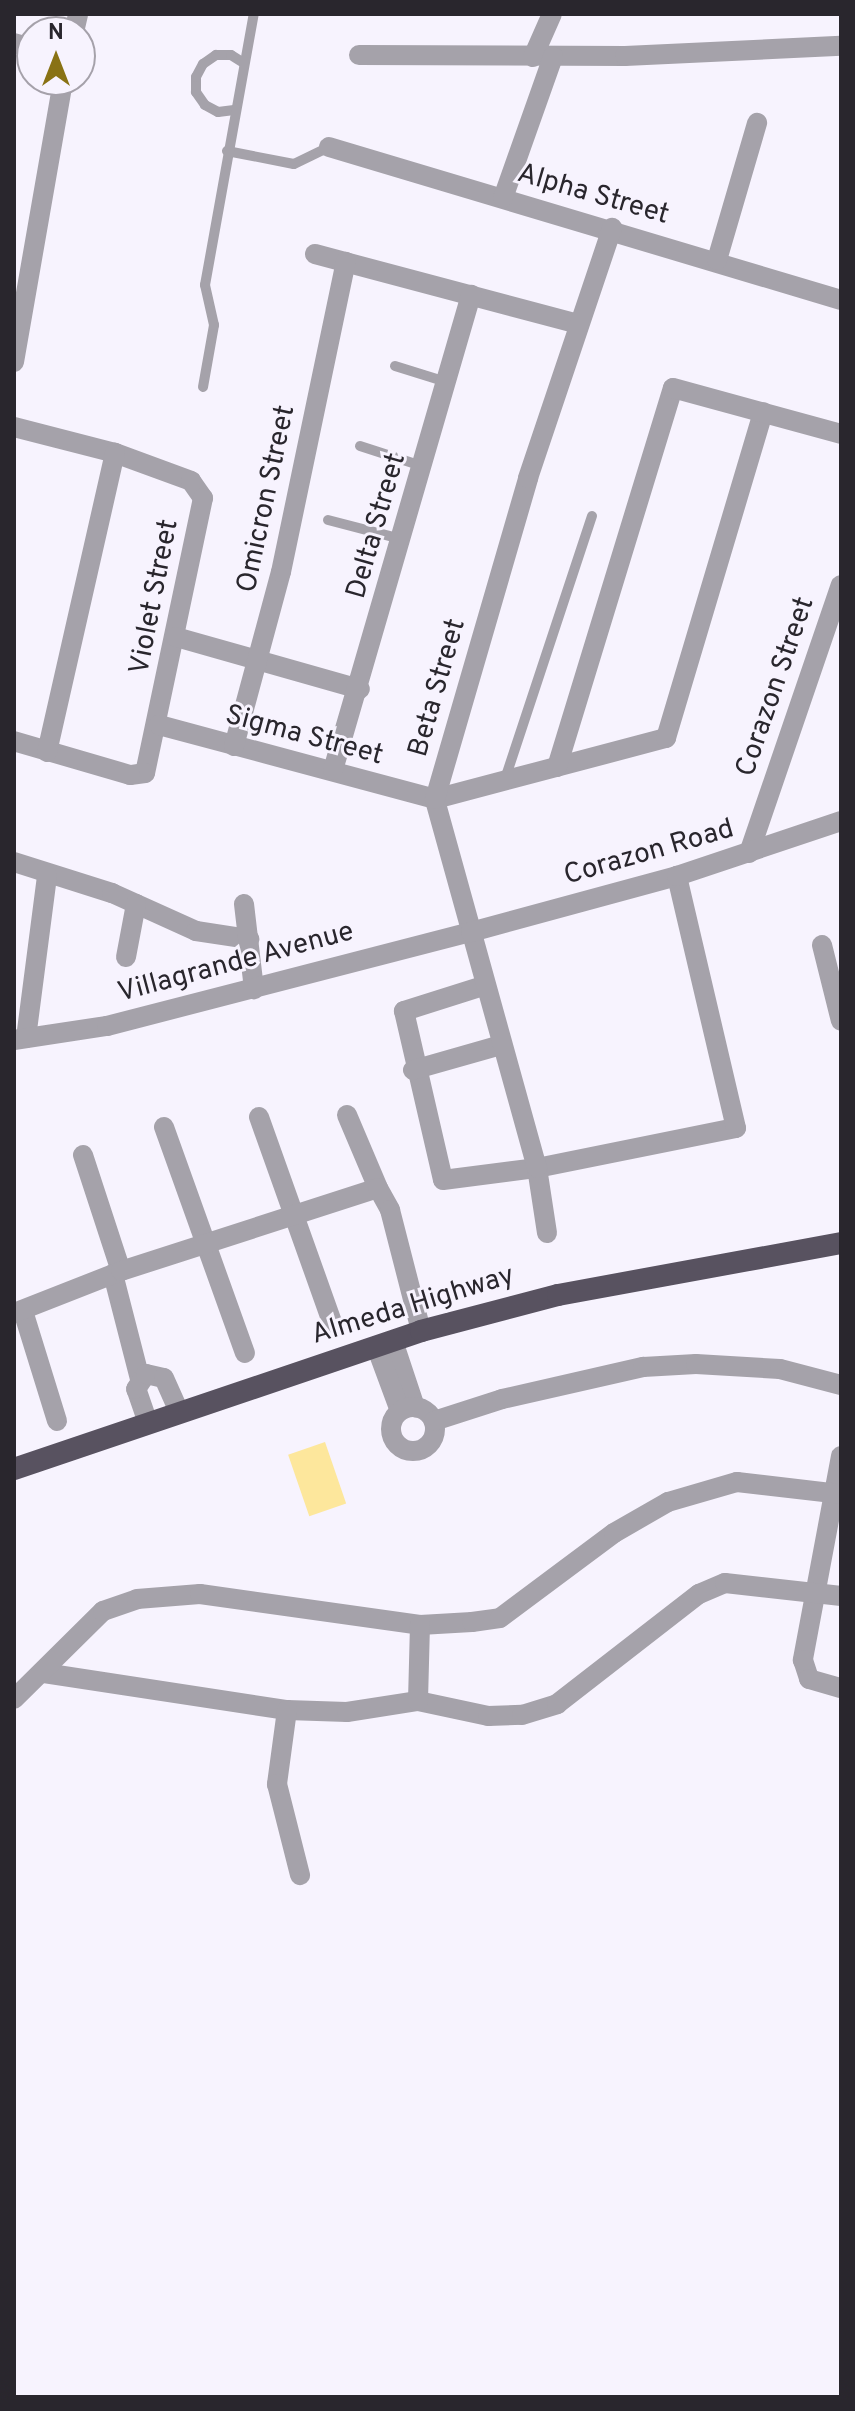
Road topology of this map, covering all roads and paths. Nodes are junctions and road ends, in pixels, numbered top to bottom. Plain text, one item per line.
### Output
1 (254, 14) edge
2 (552, 14) edge
3 (841, 46) edge
4 (359, 55) dead end
5 (543, 57) junction
6 (244, 63) junction
7 (60, 96) edge
8 (234, 110) junction
9 (757, 123) dead end
10 (329, 147) joint
11 (227, 151) junction
12 (503, 198) junction
13 (612, 228) junction
14 (315, 254) dead end
15 (717, 260) junction
16 (346, 262) junction
17 (471, 295) junction
18 (841, 300) edge
19 (579, 324) junction
20 (14, 362) edge
21 (395, 366) dead end
22 (446, 382) junction
23 (203, 387) dead end
24 (763, 412) junction
25 (14, 427) edge
26 (841, 434) edge
27 (360, 446) dead end
28 (115, 453) junction
29 (422, 466) junction
30 (592, 516) dead end
31 (328, 520) dead end
32 (403, 540) junction
33 (841, 585) edge
34 (176, 637) junction
35 (257, 659) junction
36 (360, 689) junction
37 (159, 725) junction
38 (14, 741) edge
39 (234, 746) junction
40 (47, 752) junction
41 (557, 767) junction
42 (333, 770) junction
43 (505, 781) junction
44 (435, 799) junction
45 (841, 821) edge
46 (749, 853) junction
47 (14, 862) edge
48 (47, 876) junction
49 (677, 876) junction
50 (136, 904) junction
51 (244, 904) dead end
52 (471, 932) junction
53 (249, 939) junction
54 (822, 945) dead end
55 (126, 957) dead end
56 (836, 977) edge
57 (483, 986) junction
58 (254, 989) junction
59 (841, 1021) edge
60 (20, 1039) edge
61 (501, 1045) junction
62 (413, 1070) junction
63 (347, 1115) dead end
64 (259, 1117) dead end
65 (164, 1127) dead end
66 (83, 1155) dead end
67 (537, 1168) junction
68 (378, 1188) junction
69 (291, 1217) junction
70 (547, 1233) dead end
71 (841, 1243) edge
72 (205, 1248) junction
73 (117, 1272) junction
74 (18, 1312) edge
75 (334, 1328) dead end
76 (421, 1331) junction
77 (245, 1353) dead end
78 (388, 1354) junction
79 (147, 1376) junction
80 (841, 1385) edge
81 (408, 1409) junction
82 (179, 1411) junction
83 (57, 1421) dead end
84 (434, 1421) junction
85 (148, 1423) junction
86 (841, 1456) edge
87 (14, 1469) edge
88 (838, 1493) edge
89 (816, 1591) junction
90 (841, 1596) edge
91 (420, 1625) junction
92 (44, 1673) junction
93 (841, 1688) edge
94 (14, 1699) edge
95 (418, 1701) junction
96 (287, 1710) junction
97 (300, 1875) dead end

1 - 6 lane
2 - 5 street
3 - 5 street
4 - 5 street
5 - 12 street
6 - 8 lane
6 - 8 lane
7 - 20 street
8 - 11 lane
9 - 15 street
10 - 11 lane
10 - 12 street, Alpha Street
11 - 23 lane
12 - 13 street, Alpha Street
13 - 15 street, Alpha Street
13 - 19 street, Beta Street
14 - 16 street
15 - 18 street, Alpha Street
16 - 17 street
16 - 35 street, Omicron Street
17 - 19 street
17 - 22 street, Delta Street
19 - 44 street, Beta Street
21 - 22 lane
22 - 29 street, Delta Street
24 - 26 street
24 - 41 street
24 - 41 street
25 - 28 street, Violet Street
27 - 29 lane
28 - 34 street, Violet Street
28 - 40 street
29 - 32 street, Delta Street
30 - 43 lane
31 - 32 lane
32 - 36 street, Delta Street
33 - 46 street, Corazon Street
34 - 35 street
34 - 37 street, Violet Street
35 - 36 street
35 - 39 street, Omicron Street
36 - 42 street, Delta Street
37 - 39 street, Sigma Street
37 - 40 street, Violet Street
38 - 40 street, Violet Street
39 - 42 street, Sigma Street
41 - 43 street
42 - 44 street, Sigma Street
43 - 44 street
44 - 52 street, Beta Street
45 - 46 street, Corazon Road
46 - 49 street, Corazon Road
47 - 48 street
48 - 50 street
48 - 60 street
49 - 52 street, Corazon Road
49 - 67 street
50 - 53 street
50 - 55 street
51 - 53 street
52 - 57 street, Beta Street
52 - 58 street, Villagrande Avenue
53 - 58 street
54 - 56 street
56 - 59 street
57 - 61 street, Beta Street
57 - 62 street
58 - 60 street, Villagrande Avenue
61 - 62 street
61 - 67 street, Beta Street
62 - 67 street
63 - 68 street
64 - 69 street
65 - 72 street
66 - 73 street
67 - 70 street, Beta Street
68 - 69 street
68 - 76 street
69 - 72 street
69 - 75 street
71 - 76 highway, Almeda Highway
72 - 73 street
72 - 77 street
73 - 74 street
73 - 79 street
74 - 83 street
76 - 78 highway, Almeda Highway
78 - 81 street
78 - 82 highway, Almeda Highway
79 - 82 street
79 - 85 street
80 - 84 street
81 - 84 street
81 - 84 street
82 - 85 highway, Almeda Highway
85 - 87 highway, Almeda Highway
86 - 88 street
88 - 89 street
88 - 91 street
89 - 90 street
89 - 93 street
89 - 95 street
91 - 92 street
91 - 95 street
92 - 94 street
92 - 96 street
95 - 96 street
96 - 97 street

